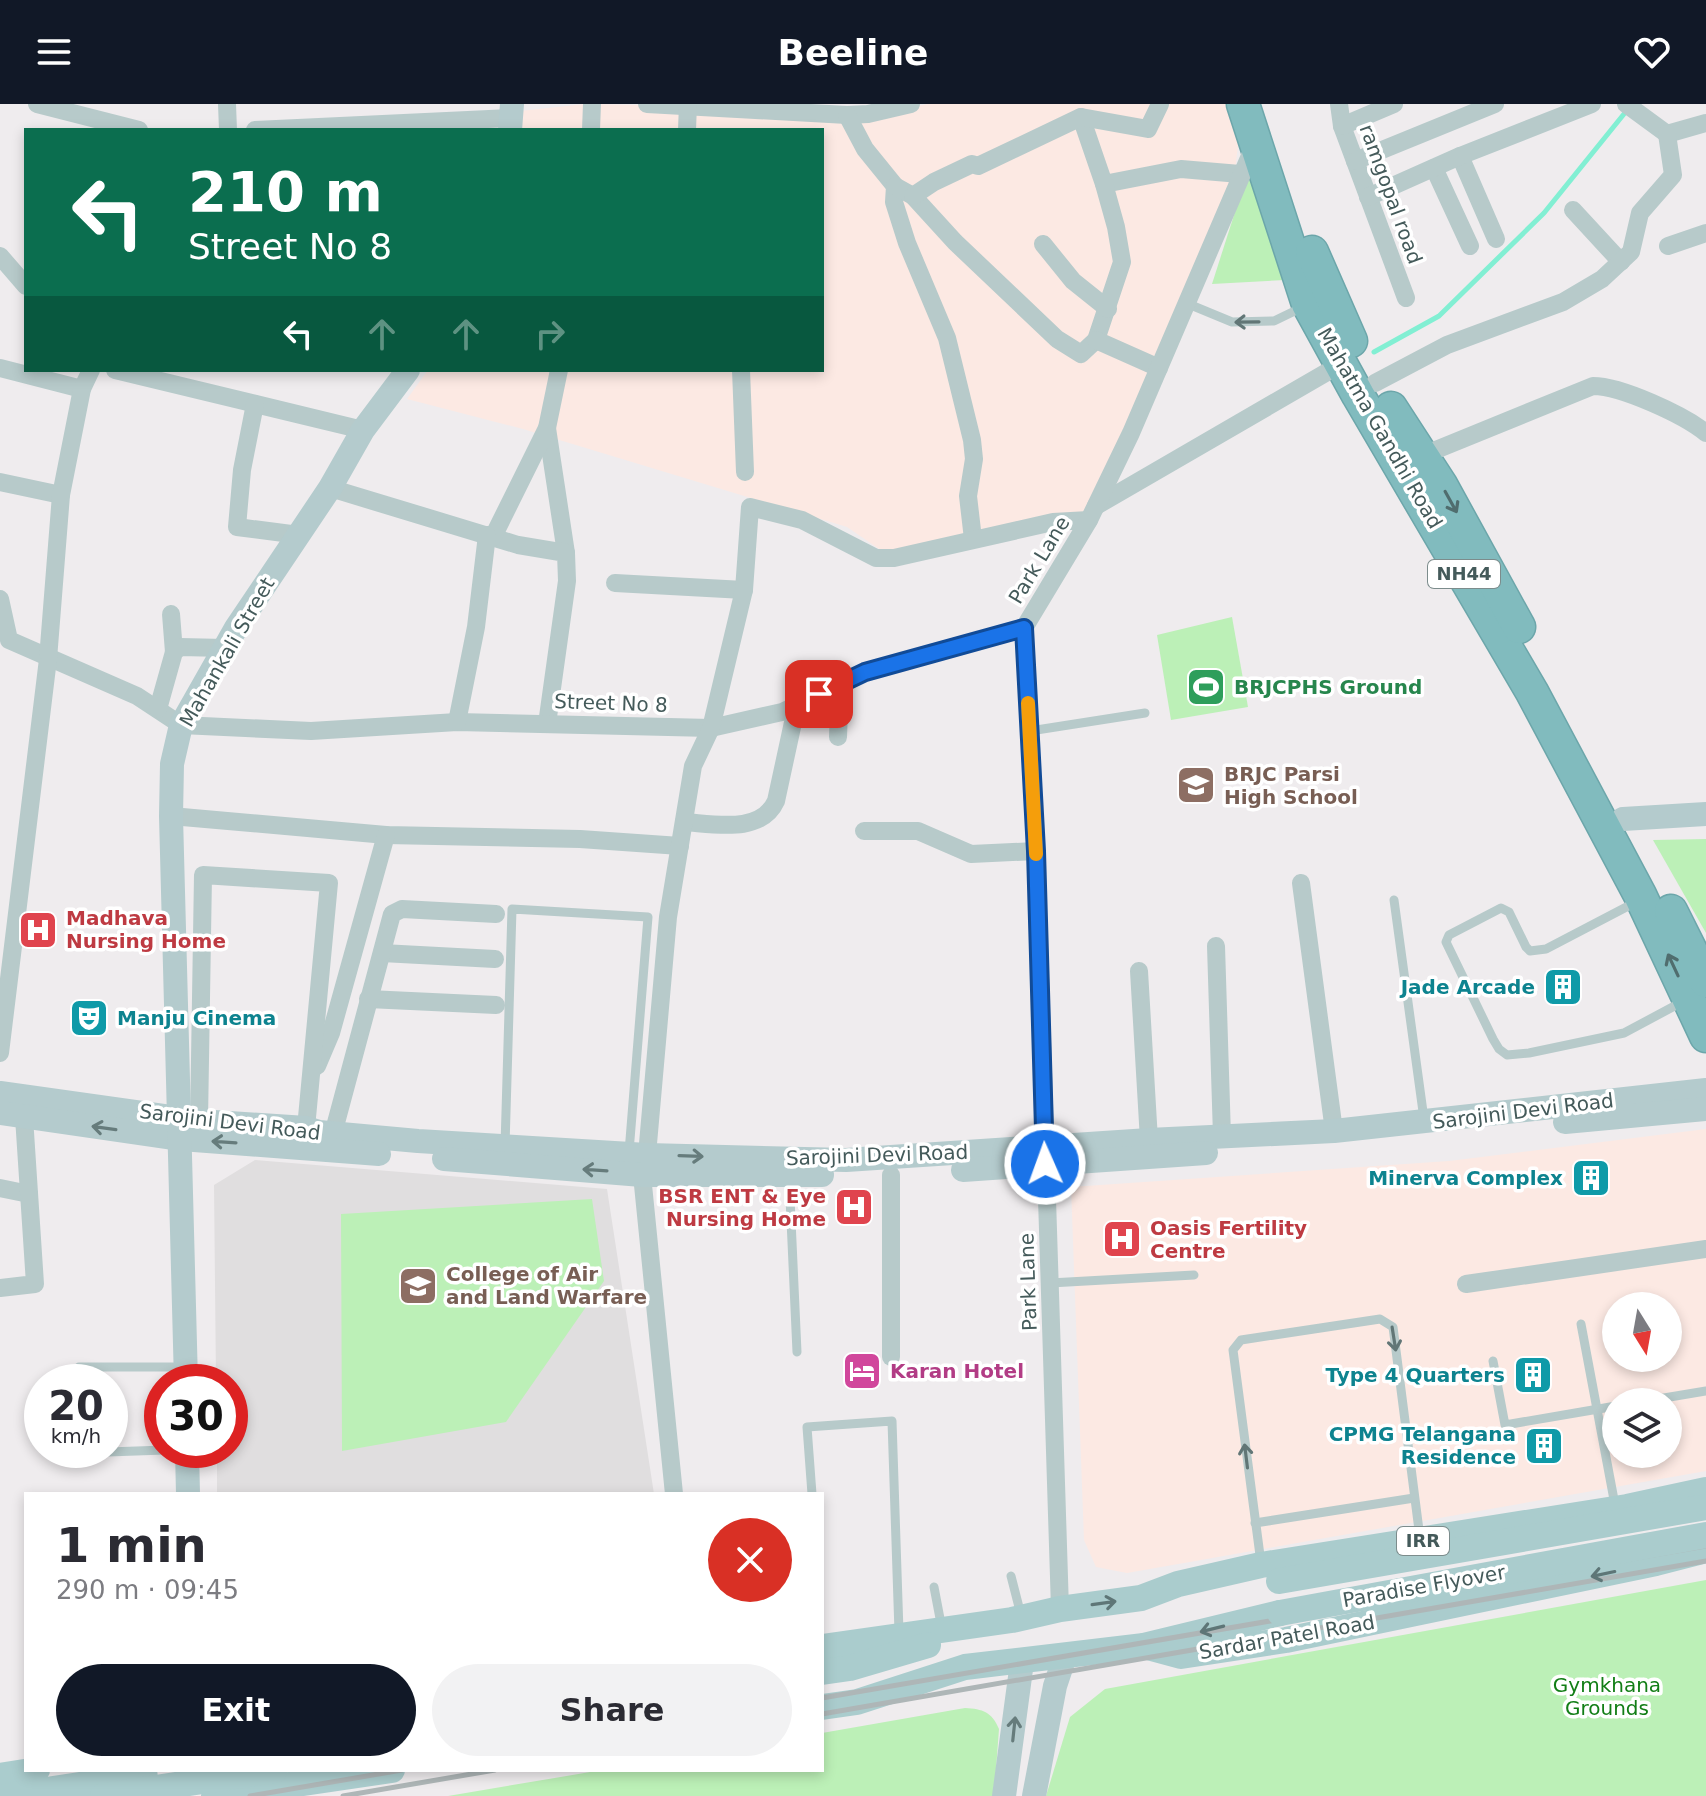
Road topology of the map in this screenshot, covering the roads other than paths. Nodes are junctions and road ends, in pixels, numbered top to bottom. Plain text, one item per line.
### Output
1 (37, 104) edge
2 (227, 104) edge
3 (592, 104) edge
4 (647, 104) edge
5 (688, 104) edge
6 (911, 104) edge
7 (1160, 104) edge
8 (1243, 104) edge
9 (1266, 104) edge
10 (1339, 104) edge
11 (1394, 104) edge
12 (1495, 104) edge
13 (1592, 104) edge
14 (1626, 104) edge
15 (513, 112) edge
16 (847, 115) junction
17 (1081, 117) junction
18 (1706, 123) edge
19 (1342, 126) junction
20 (131, 128) edge
21 (228, 128) edge
22 (284, 128) edge
23 (591, 128) edge
24 (687, 128) edge
25 (1667, 134) junction
26 (1255, 144) junction
27 (1460, 156) junction
28 (1355, 161) junction
29 (1434, 168) junction
30 (1240, 174) junction
31 (1104, 184) junction
32 (895, 186) junction
33 (913, 196) junction
34 (1368, 197) junction
35 (1573, 210) dead end
36 (1706, 233) edge
37 (1496, 239) dead end
38 (1043, 244) dead end
39 (1470, 246) dead end
40 (1668, 246) dead end
41 (0, 256) edge
42 (1621, 262) junction
43 (24, 284) edge
44 (1406, 298) dead end
45 (1186, 303) junction
46 (1308, 304) junction
47 (1108, 309) junction
48 (1096, 340) junction
49 (1341, 364) junction
50 (0, 368) edge
51 (1159, 368) junction
52 (90, 372) edge
53 (123, 372) edge
54 (406, 372) edge
55 (559, 372) edge
56 (741, 372) edge
57 (1375, 383) junction
58 (82, 389) junction
59 (255, 404) junction
60 (547, 428) junction
61 (363, 430) junction
62 (1706, 433) edge
63 (1421, 456) junction
64 (745, 472) dead end
65 (0, 482) edge
66 (330, 488) junction
67 (61, 495) junction
68 (1092, 513) junction
69 (299, 535) junction
70 (490, 536) junction
71 (973, 539) junction
72 (566, 553) junction
73 (615, 583) dead end
74 (744, 590) junction
75 (0, 599) edge
76 (171, 614) dead end
77 (1024, 628) junction
78 (225, 648) junction
79 (174, 652) junction
80 (48, 659) junction
81 (840, 684) junction
82 (797, 704) junction
83 (158, 709) junction
84 (1145, 713) dead end
85 (457, 722) junction
86 (547, 724) junction
87 (181, 725) junction
88 (711, 728) junction
89 (1030, 731) junction
90 (838, 737) dead end
91 (1706, 814) edge
92 (171, 816) junction
93 (1623, 819) junction
94 (684, 822) junction
95 (864, 831) dead end
96 (386, 835) junction
97 (680, 846) junction
98 (1036, 851) junction
99 (1301, 883) dead end
100 (1641, 899) junction
101 (1394, 900) dead end
102 (496, 914) dead end
103 (1216, 946) dead end
104 (382, 953) junction
105 (495, 959) dead end
106 (1139, 971) dead end
107 (1697, 990) edge
108 (368, 999) junction
109 (496, 1005) dead end
110 (1706, 1036) edge
111 (0, 1053) edge
112 (311, 1080) junction
113 (1706, 1090) edge
114 (0, 1093) edge
115 (1706, 1109) edge
116 (0, 1113) edge
117 (24, 1117) junction
118 (1425, 1122) junction
119 (187, 1126) junction
120 (306, 1128) junction
121 (1334, 1131) junction
122 (333, 1134) junction
123 (1222, 1136) junction
124 (1149, 1140) junction
125 (505, 1146) junction
126 (1045, 1156) junction
127 (640, 1162) junction
128 (891, 1175) junction
129 (789, 1176) junction
130 (0, 1188) edge
131 (29, 1194) junction
132 (1706, 1249) edge
133 (1194, 1275) dead end
134 (1050, 1283) junction
135 (1466, 1284) dead end
136 (0, 1288) edge
137 (1581, 1324) dead end
138 (797, 1352) dead end
139 (891, 1357) dead end
140 (1493, 1361) dead end
141 (186, 1364) edge
142 (1706, 1391) edge
143 (1682, 1395) edge
144 (1602, 1408) edge
145 (1597, 1409) junction
146 (187, 1468) edge
147 (1706, 1490) edge
148 (188, 1492) edge
149 (674, 1492) edge
150 (812, 1492) edge
151 (1414, 1498) junction
152 (1622, 1507) junction
153 (1706, 1507) edge
154 (1255, 1523) junction
155 (1706, 1535) edge
156 (1420, 1542) junction
157 (1706, 1550) edge
158 (1639, 1567) junction
159 (1270, 1573) junction
160 (1011, 1576) dead end
161 (934, 1587) dead end
162 (1060, 1609) junction
163 (1017, 1619) junction
164 (942, 1629) junction
165 (899, 1636) junction
166 (1144, 1646) junction
167 (824, 1647) edge
168 (1065, 1656) junction
169 (1022, 1662) junction
170 (965, 1667) junction
171 (824, 1672) edge
172 (852, 1675) junction
173 (824, 1686) edge
174 (824, 1707) edge
175 (25, 1772) edge
176 (144, 1772) edge
177 (165, 1772) edge
178 (262, 1772) edge
179 (378, 1772) edge
180 (0, 1776) edge
181 (7, 1796) edge
182 (103, 1796) edge
183 (147, 1796) edge
184 (214, 1796) edge
185 (1004, 1796) edge
186 (1034, 1796) edge

1 - 20 street
2 - 21 street
3 - 23 street
4 - 5 street
5 - 16 street
5 - 24 street
6 - 16 street
7 - 17 street
8 - 26 highway, Mahatma Gandhi Road / NH44
9 - 57 highway, Mahatma Gandhi Road / NH44
10 - 19 street, ramgopal road
11 - 19 street
12 - 28 street
13 - 27 street
14 - 25 street
15 - 22 street
16 - 32 street
17 - 31 street
17 - 33 street
18 - 25 street
19 - 28 street, ramgopal road
25 - 42 street
26 - 30 street, Park Lane
26 - 46 highway, Mahatma Gandhi Road / NH44
27 - 29 street
27 - 37 street
28 - 34 street, ramgopal road
29 - 34 street
29 - 39 street
30 - 31 street
30 - 45 street, Park Lane
31 - 47 street
32 - 33 street
32 - 71 street
33 - 48 street
34 - 44 street, ramgopal road
35 - 42 street
36 - 40 street
38 - 47 street
41 - 43 street
42 - 57 street
46 -> 45 lane
45 - 51 street, Park Lane
46 - 49 highway, Mahatma Gandhi Road / NH44
47 - 48 street
48 - 51 street
49 - 68 street
49 - 100 highway, Mahatma Gandhi Road / NH44
50 - 58 street
51 - 68 street, Park Lane
52 - 58 street
53 - 59 street
54 - 61 main road, Mahankali Street
55 - 60 street
56 - 64 street
57 - 63 highway, Mahatma Gandhi Road / NH44
58 - 67 street
59 - 61 street
59 - 69 street
60 - 70 street
60 - 72 street
61 - 66 main road, Mahankali Street
62 - 63 street
63 -> 93 highway, Mahatma Gandhi Road / NH44
65 - 67 street
66 - 69 main road, Mahankali Street
66 - 70 street
67 - 80 street
68 - 71 street
68 - 77 street, Park Lane
69 - 78 main road, Mahankali Street
70 - 72 street
70 - 85 street
71 - 74 street
72 - 86 street
73 - 74 street
74 - 88 street
75 - 80 street
76 - 79 street
77 - 81 street, Street No 8
77 - 89 street, Park Lane
78 - 79 street
78 - 87 main road, Mahankali Street
79 - 83 street
80 - 83 street
80 - 111 street
81 - 82 street, Street No 8
81 - 90 street
82 - 88 street, Street No 8
82 - 94 street
83 - 87 street
84 - 89 lane
85 - 86 street, Street No 8
85 - 87 street, Street No 8
86 - 88 street, Street No 8
87 - 92 main road, Mahankali Street
88 - 94 street
89 - 98 street, Park Lane
91 - 93 main road
92 - 96 street
92 - 119 main road, Mahankali Street
93 - 107 highway, Mahatma Gandhi Road / NH44
94 - 97 street
95 - 98 street
96 - 97 street
96 - 112 street
97 - 127 street
98 - 126 street, Park Lane
99 - 121 street
107 -> 100 highway, Mahatma Gandhi Road / NH44
100 - 107 lane
101 - 118 lane
102 - 104 street
103 - 123 street
104 - 105 street
104 - 108 street
106 - 124 street
107 - 110 highway, Mahatma Gandhi Road / NH44
108 - 109 street
108 - 122 street
112 - 119 street
112 - 120 street
113 - 118 main road, Sarojini Devi Road
114 - 119 main road, Sarojini Devi Road
115 - 126 main road, Sarojini Devi Road
116 - 117 main road, Sarojini Devi Road
119 -> 117 main road, Sarojini Devi Road
117 - 131 street
118 - 121 main road, Sarojini Devi Road
119 - 120 main road, Sarojini Devi Road
127 -> 119 main road, Sarojini Devi Road
119 - 141 main road, Mahankali Street
120 - 122 main road, Sarojini Devi Road
121 - 123 main road, Sarojini Devi Road
122 - 125 main road, Sarojini Devi Road
123 - 124 main road, Sarojini Devi Road
124 - 126 main road, Sarojini Devi Road
125 - 127 main road, Sarojini Devi Road
125 - 127 lane
127 -> 126 main road, Sarojini Devi Road
126 - 128 main road, Sarojini Devi Road
126 - 134 street, Park Lane
127 - 129 main road, Sarojini Devi Road
127 - 149 street
128 - 129 main road, Sarojini Devi Road
128 - 139 street
129 - 138 lane
130 - 131 street
131 - 136 street
132 - 135 street
133 - 134 lane
134 - 162 street, Park Lane
137 - 145 lane
140 - 145 lane
142 - 143 lane
144 - 145 lane
145 - 152 lane
146 - 148 main road
147 - 152 main road, IRR
150 - 165 lane
151 - 154 lane
154 -> 151 lane
151 - 156 lane
152 - 156 main road, IRR
152 - 158 main road
153 - 159 main road, Paradise Flyover / IRR, bridge
154 - 159 lane
155 -> 166 main road, Paradise Flyover / IRR, bridge
156 - 159 main road, IRR
157 - 158 main road, Sardar Patel Road / IRR
158 -> 166 main road, Sardar Patel Road / IRR
162 -> 159 main road, Paradise Flyover / IRR
160 - 163 lane
161 - 164 lane
162 - 163 main road, IRR
163 - 164 main road, IRR
163 - 172 main road, IRR
164 - 165 main road, IRR
165 - 167 main road, IRR
166 - 168 main road, Sardar Patel Road / IRR
168 - 169 main road, Sardar Patel Road / IRR
168 - 186 main road
169 - 170 main road, Sardar Patel Road / IRR
185 -> 169 main road
170 - 172 main road, IRR
170 - 174 main road, Sardar Patel Road / IRR
171 - 172 main road, IRR
172 - 173 main road, IRR
175 - 180 main road
176 - 183 main road
177 - 181 main road, bridge
178 - 182 main road, bridge
179 - 184 main road

